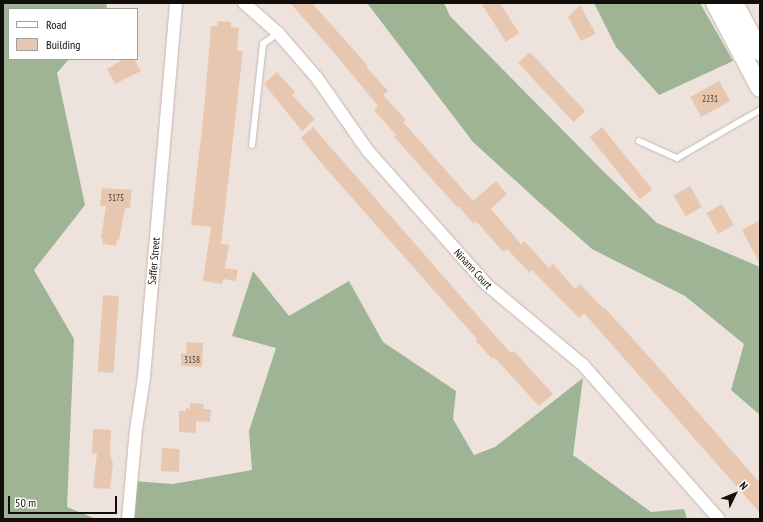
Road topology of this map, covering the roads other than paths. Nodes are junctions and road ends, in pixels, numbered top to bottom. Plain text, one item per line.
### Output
1 (176, 3) edge
2 (244, 3) edge
3 (715, 3) edge
4 (734, 3) edge
5 (278, 33) junction
6 (760, 52) edge
7 (760, 88) edge
8 (760, 110) edge
9 (639, 141) dead end
10 (252, 146) dead end
11 (128, 519) edge
12 (719, 519) edge

1 - 11 street, Saffer Street
2 - 5 street, Ninann Court
3 - 7 main road
4 - 6 main road
5 - 10 lane
5 - 12 street, Ninann Court
8 - 9 lane

